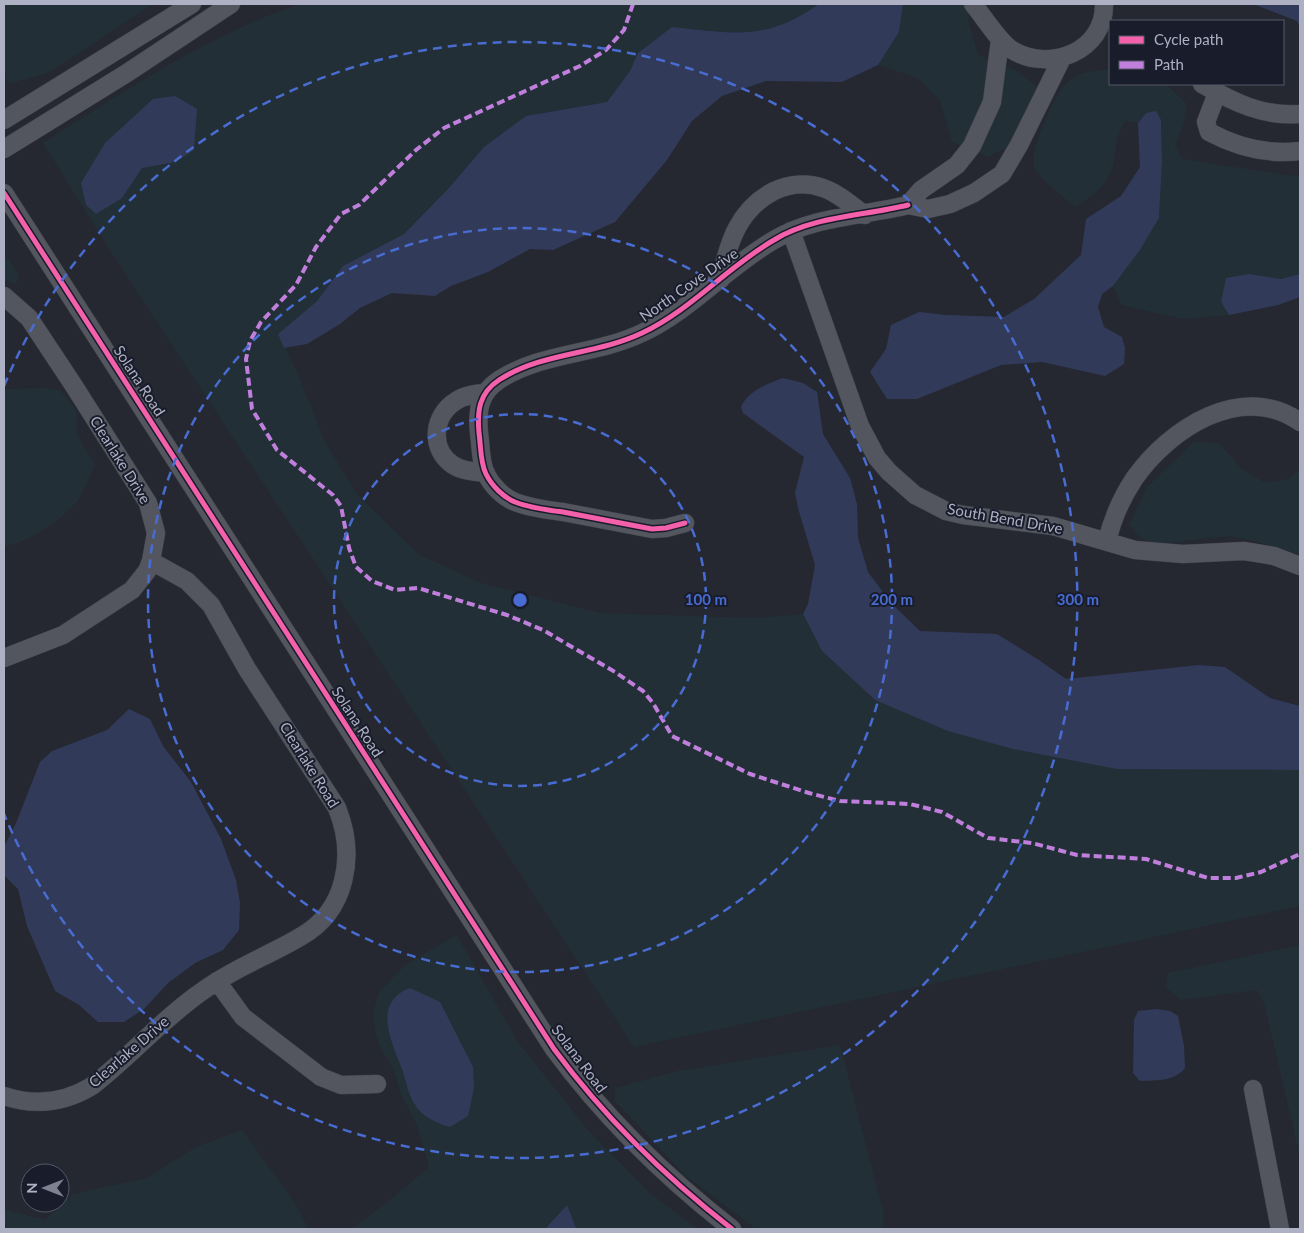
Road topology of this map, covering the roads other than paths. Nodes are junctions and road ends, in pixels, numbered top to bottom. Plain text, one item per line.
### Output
1 (192, 4) edge
2 (231, 4) edge
3 (973, 4) edge
4 (987, 4) edge
5 (1104, 4) edge
6 (996, 33) junction
7 (1104, 35) edge
8 (114, 51) junction
9 (1062, 58) junction
10 (127, 73) junction
11 (1210, 88) edge
12 (1300, 114) edge
13 (4, 120) edge
14 (4, 149) edge
15 (1300, 151) edge
16 (4, 193) edge
17 (908, 205) junction
18 (865, 215) junction
19 (791, 230) junction
20 (721, 279) junction
21 (4, 296) edge
22 (485, 393) junction
23 (1300, 422) edge
24 (486, 473) junction
25 (685, 523) dead end
26 (1107, 542) junction
27 (151, 561) junction
28 (1300, 566) edge
29 (4, 658) edge
30 (217, 981) junction
31 (377, 1084) dead end
32 (1253, 1089) dead end
33 (4, 1096) edge
34 (732, 1229) edge
35 (1280, 1229) edge

1 - 8 street
2 - 10 street
3 - 6 street
4 - 6 street
5 - 7 street
6 - 9 street
6 - 17 street
7 - 9 street
8 - 10 street
8 - 13 street
9 - 17 street, North Cove Drive
10 - 14 street
11 - 12 street
11 - 15 street
16 - 34 street, Solana Road
17 - 18 street, North Cove Drive
18 - 19 street, North Cove Drive
18 - 20 street, North Cove Drive
19 - 20 street, North Cove Drive
19 - 26 street, South Bend Drive
20 - 22 street, North Cove Drive
21 - 27 street, Clearlake Drive
22 - 24 street
22 - 24 street, North Cove Drive
23 - 26 street
24 - 25 street
26 - 28 street, South Bend Drive
27 - 29 street, Clearlake Drive
27 - 30 street, Clearlake Road
30 - 31 street
30 - 33 street, Clearlake Drive
32 - 35 street

